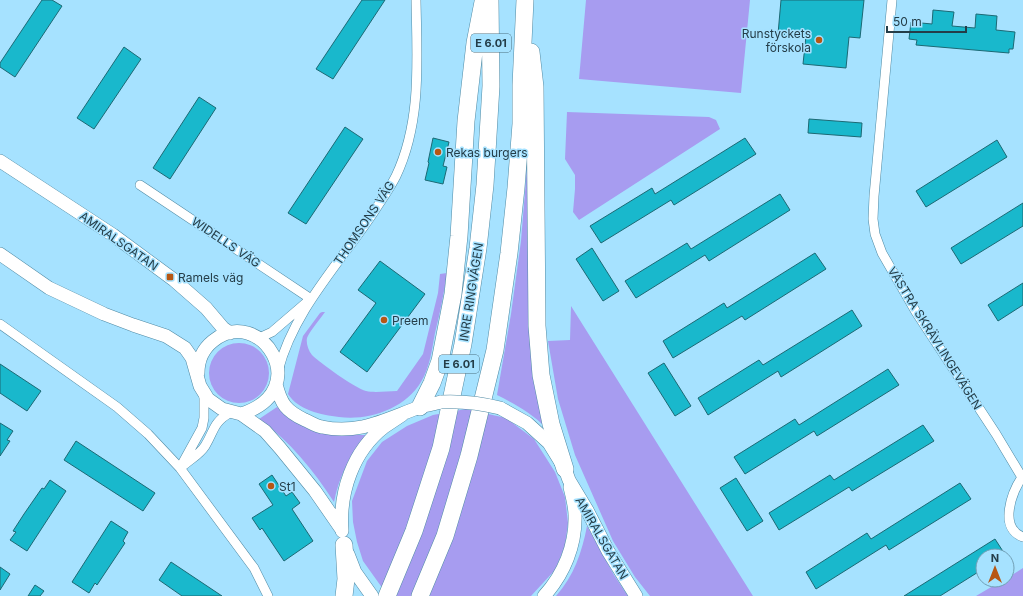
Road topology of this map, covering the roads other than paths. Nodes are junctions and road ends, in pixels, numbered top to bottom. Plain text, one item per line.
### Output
1 (416, 0) edge
2 (484, 0) edge
3 (490, 0) edge
4 (892, 0) edge
5 (526, 4) edge
6 (528, 123) junction
7 (0, 161) edge
8 (140, 185) dead end
9 (0, 254) edge
10 (311, 299) junction
11 (0, 324) edge
12 (230, 333) junction
13 (259, 338) junction
14 (277, 378) junction
15 (198, 379) junction
16 (204, 394) junction
17 (420, 407) junction
18 (236, 413) junction
19 (402, 415) junction
20 (180, 468) junction
21 (567, 474) junction
22 (1022, 478) edge
23 (343, 537) junction
24 (1023, 537) edge
25 (268, 596) edge
26 (344, 596) edge
27 (371, 596) edge
28 (387, 596) edge
29 (420, 596) edge
30 (544, 596) edge
31 (636, 596) edge

1 - 10 street, THOMSONS VÄG
2 - 17 highway
3 - 28 highway, INRE RINGVÄGEN / E 6.01
4 - 22 street, VÄSTRA SKRÄVLINGEVÄGEN
5 - 6 highway, E 6.01
6 - 21 highway
6 - 29 highway, E 6.01
7 - 12 main road, AMIRALSGATAN
8 - 10 street, WIDELLS VÄG
9 - 15 main road, AMIRALSGATAN
10 - 13 street, THOMSONS VÄG
10 - 14 street, THOMSONS VÄG
11 - 20 street
12 - 13 main road
12 - 15 main road, AMIRALSGATAN
13 - 14 main road, AMIRALSGATAN
14 - 18 main road
14 - 19 main road, AMIRALSGATAN
15 - 16 main road, AMIRALSGATAN
16 - 18 main road, AMIRALSGATAN
16 - 20 street
17 - 19 main road, AMIRALSGATAN
17 - 21 main road, AMIRALSGATAN, bridge
18 - 20 street
18 - 23 main road, AMIRALSGATAN
19 - 23 main road, AMIRALSGATAN
20 - 25 street
21 - 30 main road, AMIRALSGATAN
21 - 31 main road, AMIRALSGATAN
22 - 24 street, VÄSTRA SKRÄVLINGEVÄGEN
23 - 26 highway
23 - 27 main road, AMIRALSGATAN

